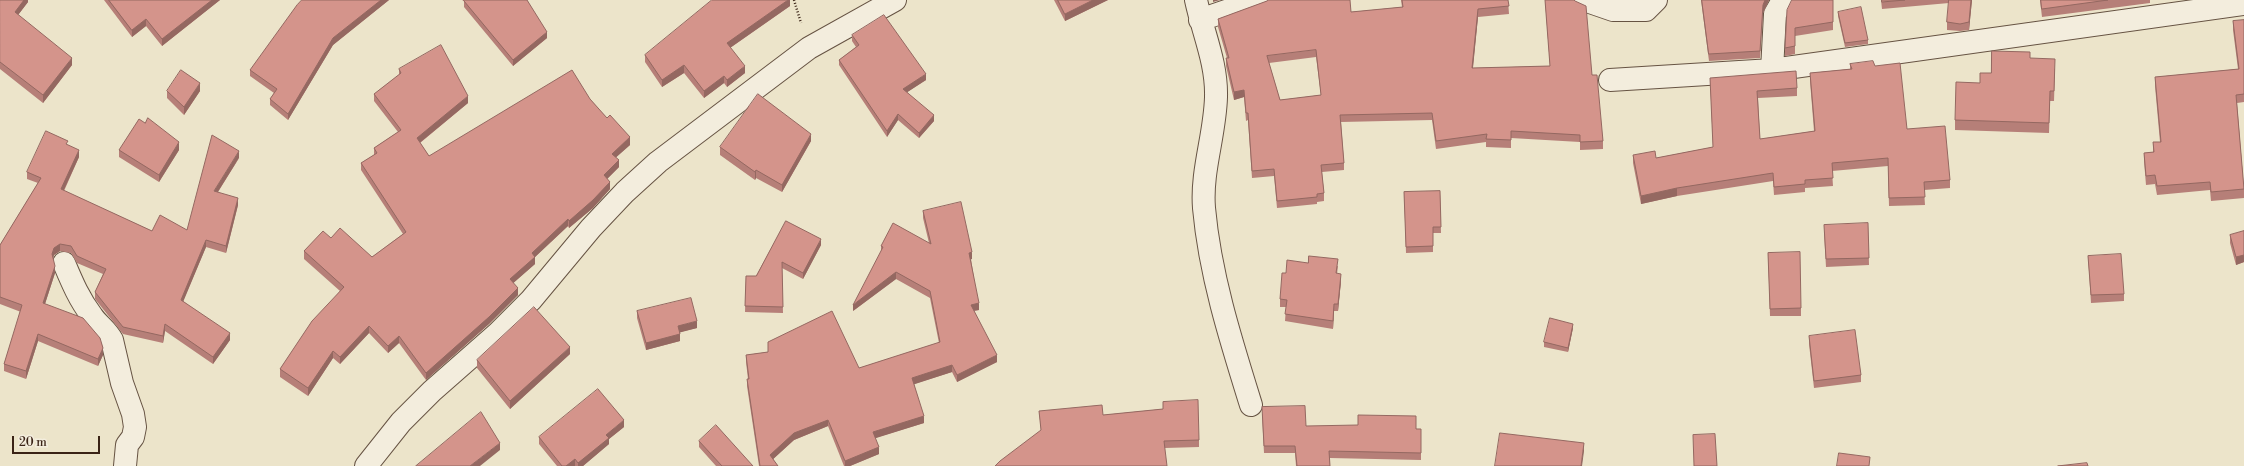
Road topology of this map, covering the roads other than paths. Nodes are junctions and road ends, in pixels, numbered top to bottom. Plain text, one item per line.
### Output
1 (895, 0) edge
2 (1258, 0) edge
3 (1584, 0) edge
4 (1656, 0) edge
5 (1783, 0) edge
6 (2244, 4) edge
7 (1198, 10) edge
8 (1772, 70) junction
9 (1610, 80) dead end
10 (64, 263) dead end
11 (1251, 405) dead end
12 (125, 466) edge
13 (366, 466) edge

1 - 13 street
2 - 7 street
3 - 4 street
5 - 8 street
6 - 8 street
7 - 11 street
8 - 9 street
10 - 12 street

